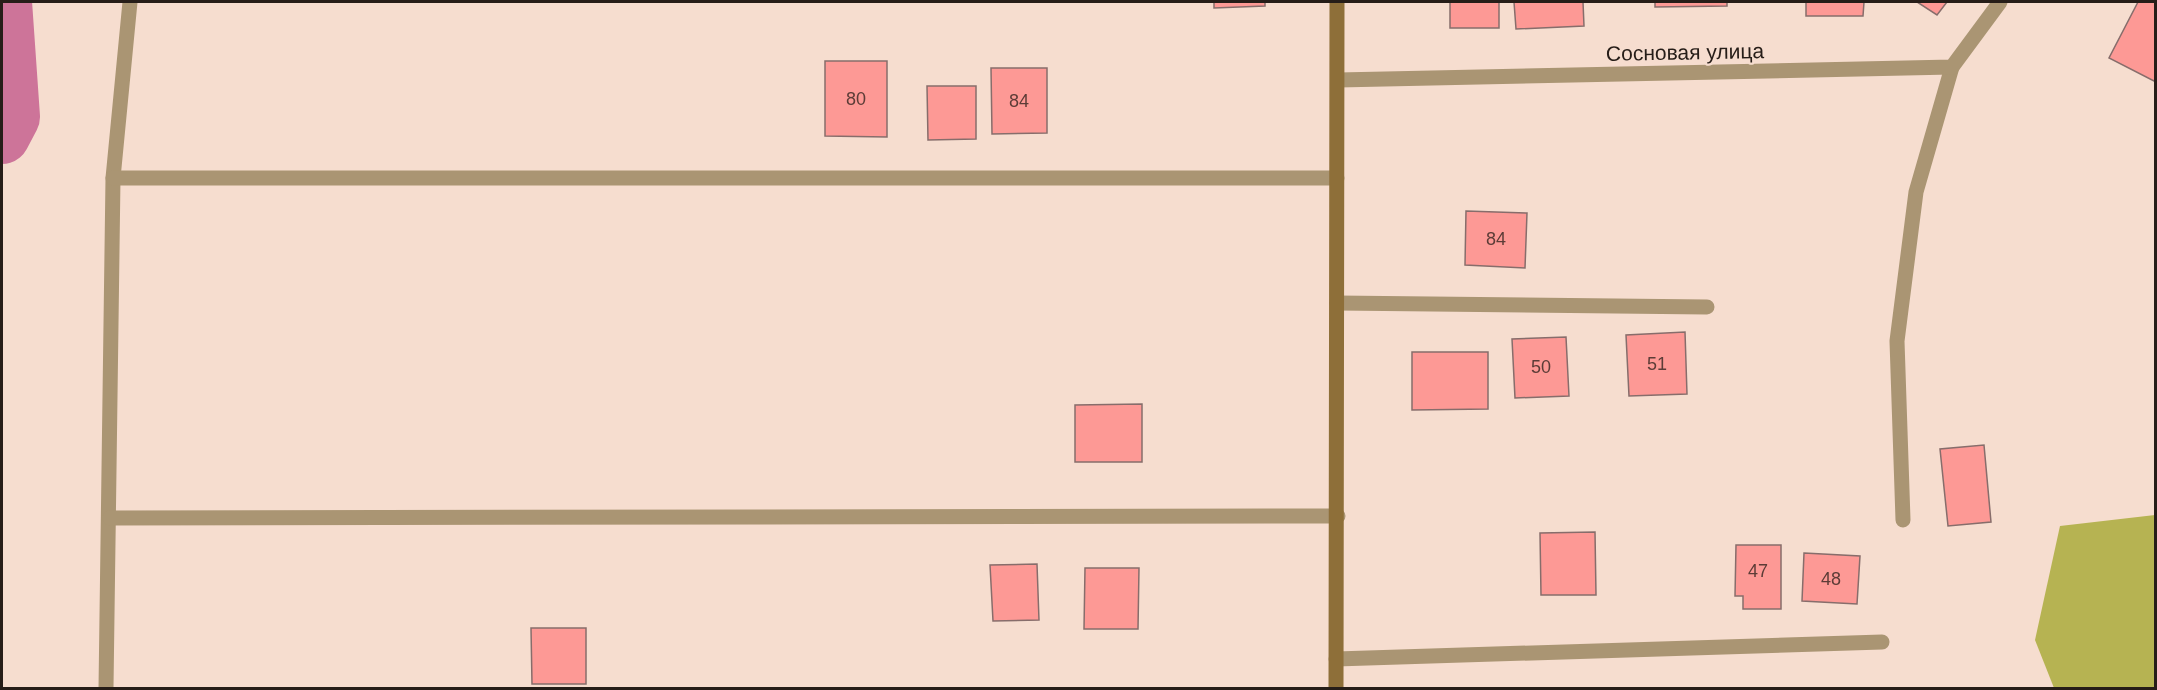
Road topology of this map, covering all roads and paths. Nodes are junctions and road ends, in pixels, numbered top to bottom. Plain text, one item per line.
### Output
1 (130, 2) edge
2 (1337, 2) edge
3 (2000, 2) edge
4 (1952, 67) junction
5 (1338, 80) junction
6 (113, 178) junction
7 (1337, 178) junction
8 (1337, 303) junction
9 (1707, 307) dead end
10 (1338, 516) junction
11 (110, 518) junction
12 (1903, 520) dead end
13 (1882, 642) dead end
14 (1336, 659) junction
15 (106, 688) edge
16 (1336, 688) edge

1 - 6 street
2 - 5 main road
3 - 4 street
4 - 5 street, Сосновая улица
4 - 12 street
5 - 7 main road
6 - 7 street
6 - 11 street
7 - 8 main road
8 - 9 street
8 - 10 main road
10 - 11 street
10 - 14 main road
11 - 15 street
13 - 14 street
14 - 16 main road

